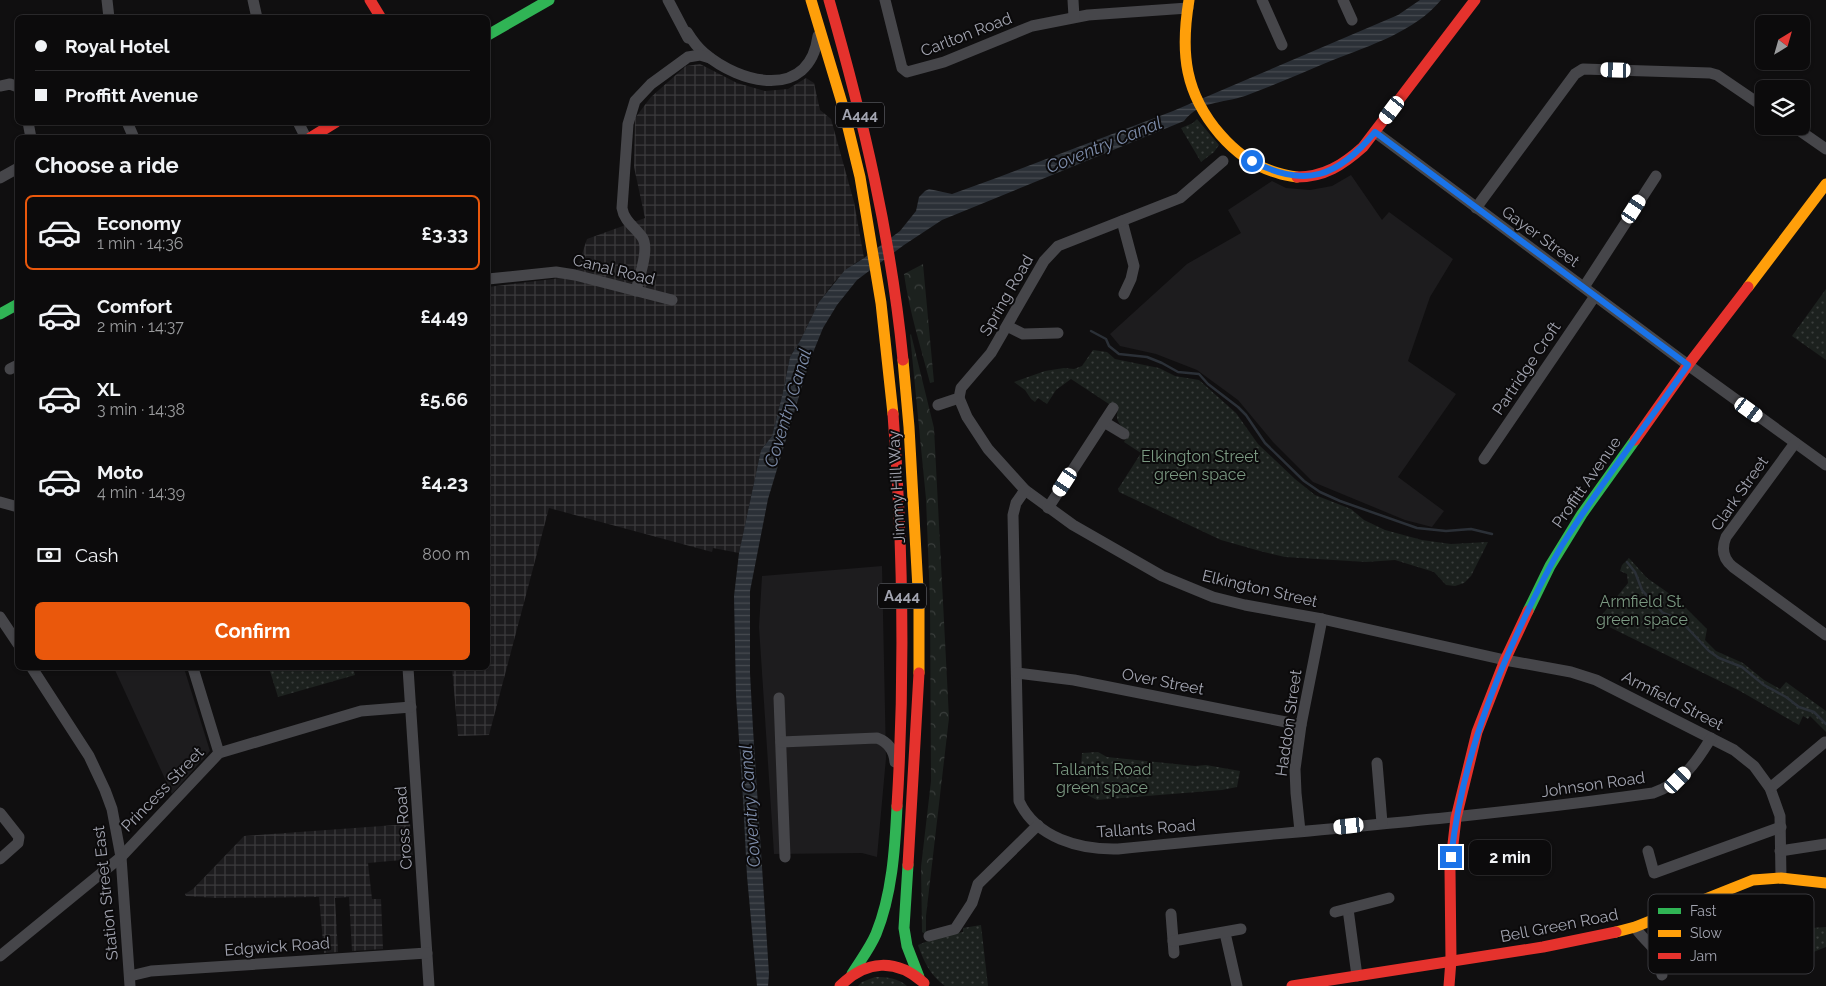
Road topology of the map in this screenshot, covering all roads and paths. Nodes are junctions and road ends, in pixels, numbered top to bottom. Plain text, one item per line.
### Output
1 (107, 0) edge
2 (252, 0) edge
3 (370, 0) edge
4 (549, 0) edge
5 (668, 0) edge
6 (811, 0) edge
7 (829, 0) edge
8 (885, 0) edge
9 (1073, 0) edge
10 (1262, 0) edge
11 (1343, 0) edge
12 (1475, 0) edge
13 (1188, 4) edge
14 (1132, 6) edge
15 (109, 15) edge
16 (256, 15) edge
17 (378, 15) edge
18 (817, 17) junction
19 (1074, 17) junction
20 (1352, 20) dead end
21 (687, 32) junction
22 (490, 34) edge
23 (1282, 45) dead end
24 (688, 57) junction
25 (710, 58) junction
26 (0, 86) edge
27 (15, 86) edge
28 (1755, 100) edge
29 (301, 125) edge
30 (331, 125) edge
31 (1375, 132) junction
32 (313, 135) edge
33 (316, 135) edge
34 (1806, 135) edge
35 (1826, 149) edge
36 (1223, 161) dead end
37 (15, 170) edge
38 (1656, 176) dead end
39 (0, 178) edge
40 (1826, 184) edge
41 (1476, 208) junction
42 (1122, 221) junction
43 (490, 279) edge
44 (1584, 287) junction
45 (636, 291) junction
46 (1124, 294) dead end
47 (1595, 296) junction
48 (672, 300) dead end
49 (15, 306) edge
50 (0, 314) edge
51 (1007, 326) junction
52 (1058, 333) dead end
53 (1688, 365) junction
54 (959, 398) junction
55 (938, 405) dead end
56 (1113, 408) dead end
57 (1104, 422) junction
58 (1124, 434) dead end
59 (1795, 443) junction
60 (1484, 459) dead end
61 (1826, 465) edge
62 (1025, 490) junction
63 (0, 502) edge
64 (15, 506) edge
65 (1048, 508) junction
66 (0, 617) edge
67 (1322, 620) junction
68 (1826, 636) edge
69 (15, 640) edge
70 (1505, 660) junction
71 (33, 670) edge
72 (194, 670) edge
73 (408, 670) edge
74 (1017, 673) junction
75 (902, 693) junction
76 (779, 698) dead end
77 (411, 707) junction
78 (1301, 725) junction
79 (877, 738) junction
80 (1711, 738) junction
81 (781, 742) junction
82 (1825, 742) edge
83 (219, 753) junction
84 (1377, 763) dead end
85 (1770, 788) junction
86 (0, 813) edge
87 (1456, 818) junction
88 (896, 819) junction
89 (1382, 823) junction
90 (1038, 825) junction
91 (1780, 827) junction
92 (1300, 831) junction
93 (1826, 844) edge
94 (1780, 850) junction
95 (1648, 851) dead end
96 (121, 857) junction
97 (786, 857) dead end
98 (0, 859) edge
99 (1781, 878) junction
100 (1826, 883) edge
101 (1718, 894) edge
102 (1389, 898) dead end
103 (1348, 909) junction
104 (1335, 912) dead end
105 (1171, 914) dead end
106 (1648, 922) edge
107 (1635, 927) junction
108 (1242, 930) dead end
109 (1225, 933) junction
110 (929, 936) dead end
111 (1173, 941) junction
112 (1648, 943) edge
113 (427, 953) junction
114 (1174, 953) dead end
115 (0, 956) edge
116 (1451, 960) junction
117 (1357, 976) junction
118 (130, 981) edge
119 (844, 982) edge
120 (922, 982) edge
121 (429, 986) edge
122 (1237, 986) edge
123 (1292, 986) edge
124 (1449, 986) edge

1 - 15 street
2 - 16 street
3 - 17 main road
4 - 22 main road
5 - 21 street
6 - 18 main road, Jimmy Hill Way / A444
7 - 120 main road, Jimmy Hill Way / A444
8 - 19 street, Carlton Road
9 - 19 street
10 - 23 street
11 - 20 street
12 - 31 main road
13 - 14 street, Carlton Road
13 - 31 main road
14 - 19 street, Carlton Road
18 - 25 street
18 - 75 main road, Jimmy Hill Way / A444
21 - 24 street
21 - 25 street
24 - 25 street
24 - 45 street
26 - 27 street
28 - 41 street
29 - 32 street
30 - 33 main road
31 - 41 street, Gayer Street
34 - 35 street
36 - 42 street, Spring Road
37 - 39 street
38 - 44 street
40 - 53 main road, Proffitt Avenue
41 - 44 street, Gayer Street
42 - 46 street
42 - 51 street, Spring Road
43 - 45 street, Canal Road
44 - 47 street, Gayer Street
45 - 48 street, Canal Road
47 - 53 street, Gayer Street
47 - 60 street, Partridge Croft
49 - 50 main road
51 - 52 street
51 - 54 street, Spring Road
53 - 59 street, Gayer Street
53 - 70 main road, Proffitt Avenue
54 - 55 street
54 - 62 street, Elkington Street
56 - 57 street
57 - 58 street
57 - 65 street
59 - 61 street, Gayer Street
59 - 68 street, Clark Street
62 - 65 street, Elkington Street
62 - 74 street, Tallants Road
63 - 64 street
65 - 67 street, Elkington Street
66 - 69 street
67 - 70 street, Elkington Street
67 - 78 street, Haddon Street
70 - 80 street, Armfield Street
70 - 87 main road, Proffitt Avenue
71 - 96 street, Station Street East
72 - 83 street
73 - 77 street, Cross Road
74 - 78 street, Over Street
74 - 90 street, Tallants Road
75 - 79 street, Jimmy Hill Way
75 - 88 main road, Jimmy Hill Way / A444
76 - 81 street
77 - 83 street, Princess Street
77 - 113 street, Cross Road
78 - 92 street, Haddon Street
79 - 81 street
79 - 88 street, Jimmy Hill Way
80 - 85 street, Armfield Street
80 - 87 street, Johnson Road
81 - 97 street
82 - 85 street
83 - 96 street, Princess Street
84 - 89 street
85 - 91 street, Armfield Street
86 - 98 street
87 - 89 street, Tallants Road
87 - 116 main road, Proffitt Avenue
88 - 119 main road, Jimmy Hill Way / A444
89 - 92 street, Tallants Road
90 - 92 street, Tallants Road
90 - 110 street
91 - 94 street, Armfield Street
91 - 95 street
93 - 94 street
94 - 99 street, Armfield Street
96 - 115 street, Princess Street
96 - 118 street, Station Street East
99 - 100 main road, Bell Green Road
99 - 101 main road, Bell Green Road
102 - 103 street
103 - 104 street
103 - 117 street
105 - 111 street
106 - 107 main road, Bell Green Road
107 - 112 street
107 - 116 main road, Bell Green Road
108 - 109 street
109 - 111 street
109 - 122 street
111 - 114 street
113 - 118 street, Edgwick Road
113 - 121 street, Cross Road
116 - 117 main road, Bell Green Road
116 - 124 main road, Proffitt Avenue
117 - 123 main road, Bell Green Road
119 - 120 main road

